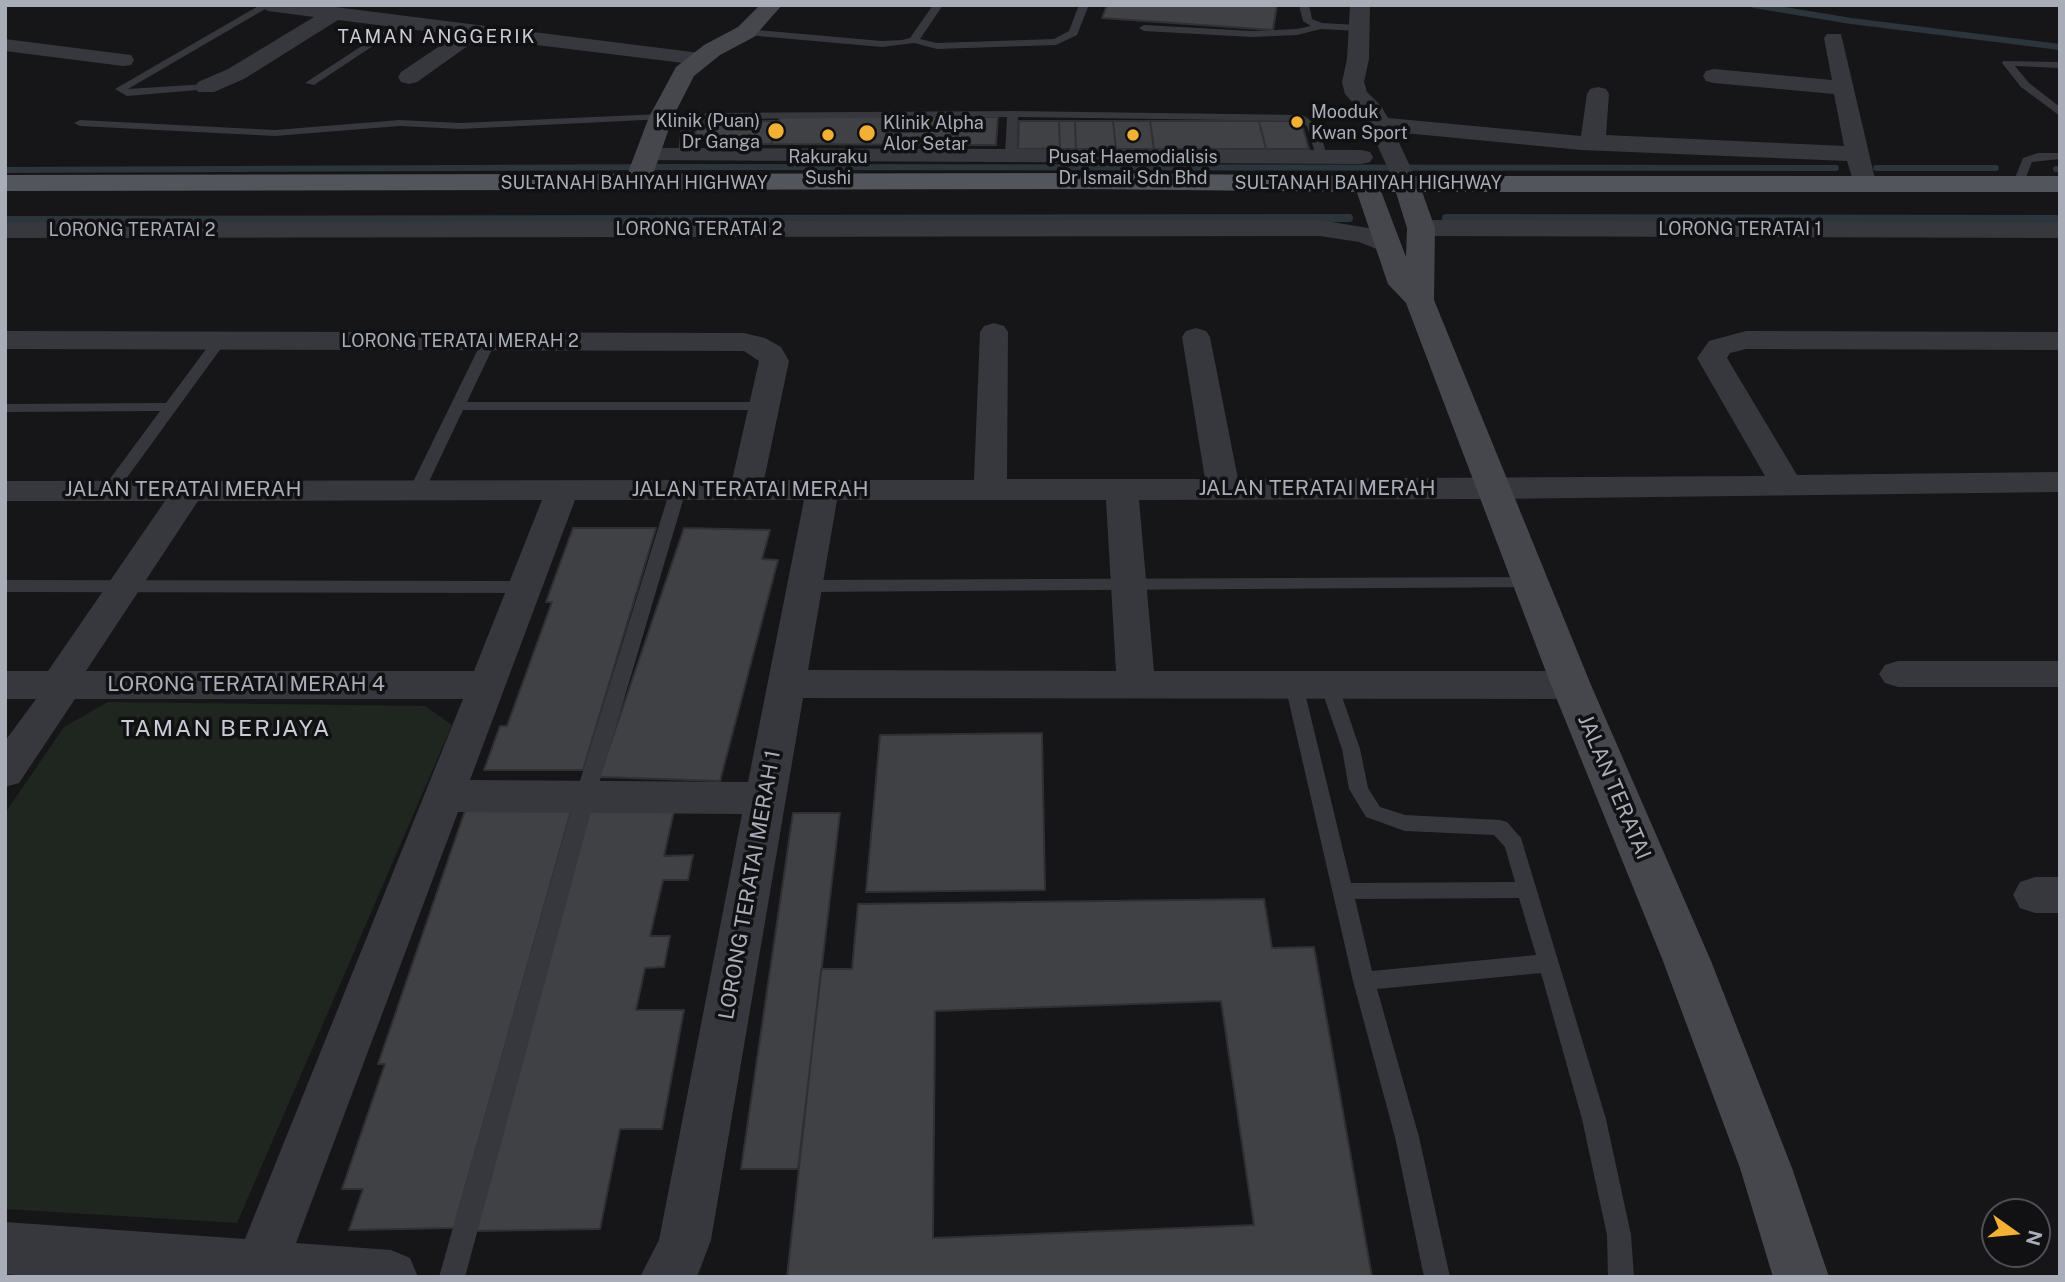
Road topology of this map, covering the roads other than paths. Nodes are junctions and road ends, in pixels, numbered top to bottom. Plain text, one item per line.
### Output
1 (268, 5) edge
2 (772, 5) edge
3 (938, 5) edge
4 (1304, 5) edge
5 (1360, 5) edge
6 (1083, 7) dead end
7 (335, 13) junction
8 (403, 22) junction
9 (1321, 26) junction
10 (1144, 28) dead end
11 (1358, 29) junction
12 (475, 32) junction
13 (746, 32) junction
14 (1834, 38) dead end
15 (914, 40) junction
16 (5, 45) edge
17 (700, 59) junction
18 (123, 60) dead end
19 (2060, 65) edge
20 (1714, 76) dead end
21 (409, 77) dead end
22 (310, 83) dead end
23 (206, 87) joint
24 (1844, 88) junction
25 (1356, 94) junction
26 (1598, 94) dead end
27 (2060, 113) edge
28 (1013, 114) junction
29 (661, 117) junction
30 (80, 123) dead end
31 (1380, 124) junction
32 (1594, 142) junction
33 (684, 155) junction
34 (1011, 155) junction
35 (1857, 155) junction
36 (2060, 156) edge
37 (1321, 157) junction
38 (643, 168) junction
39 (1366, 176) junction
40 (5, 183) edge
41 (1864, 183) junction
42 (2019, 183) junction
43 (2060, 184) edge
44 (1408, 190) junction
45 (5, 204) edge
46 (2060, 205) edge
47 (5, 230) edge
48 (2060, 230) edge
49 (1388, 247) junction
50 (1419, 300) junction
51 (994, 332) dead end
52 (1196, 337) dead end
53 (5, 340) edge
54 (220, 340) junction
55 (489, 341) junction
56 (2060, 341) edge
57 (458, 406) junction
58 (764, 406) junction
59 (170, 407) junction
60 (5, 408) edge
61 (2060, 482) edge
62 (1786, 484) junction
63 (990, 489) junction
64 (1122, 489) junction
65 (1223, 489) junction
66 (1494, 489) junction
67 (189, 490) junction
68 (417, 490) junction
69 (563, 490) junction
70 (678, 490) junction
71 (746, 490) junction
72 (822, 490) junction
73 (5, 491) edge
74 (109, 491) junction
75 (1531, 583) junction
76 (1129, 585) junction
77 (5, 586) edge
78 (124, 586) junction
79 (804, 586) junction
80 (525, 587) junction
81 (1898, 674) dead end
82 (2060, 674) edge
83 (786, 684) junction
84 (5, 685) edge
85 (61, 685) junction
86 (487, 685) junction
87 (1136, 685) junction
88 (1312, 685) junction
89 (1572, 685) junction
90 (5, 772) edge
91 (444, 796) junction
92 (586, 797) junction
93 (766, 798) junction
94 (1526, 890) junction
95 (1343, 891) junction
96 (1550, 962) junction
97 (1364, 981) junction
98 (5, 1248) edge
99 (261, 1265) junction
100 (175, 1268) edge
101 (391, 1277) edge
102 (452, 1277) edge
103 (667, 1277) edge
104 (1437, 1277) edge
105 (1621, 1277) edge
106 (1801, 1277) edge

1 - 7 street
1 - 23 lane
2 - 13 street
3 - 15 lane
4 - 9 lane
5 - 11 street
6 - 15 lane
7 - 8 street
7 - 23 street
8 - 12 street
8 - 22 lane
9 - 10 lane
9 - 11 lane
11 - 25 street
12 - 17 street
12 - 21 street
13 - 15 lane
13 - 17 street
14 - 24 street
16 - 18 street
17 - 29 street
19 - 27 lane
20 - 24 street
24 - 35 street
25 - 31 street
25 - 39 street
26 - 32 street
28 - 33 lane
28 - 34 lane
28 - 37 lane
29 - 30 lane
29 - 38 street
31 - 32 street
31 - 44 street
32 - 35 street
33 - 34 street
33 - 38 street
34 - 37 street
35 - 41 street
36 - 42 lane
37 - 39 street
38 - 39 main road, SULTANAH BAHIYAH HIGHWAY
38 - 40 main road, SULTANAH BAHIYAH HIGHWAY
39 - 44 main road, SULTANAH BAHIYAH HIGHWAY
39 - 45 main road, SULTANAH BAHIYAH HIGHWAY
39 - 49 street, JALAN TERATAI
41 - 42 main road, SULTANAH BAHIYAH HIGHWAY
41 - 44 main road, SULTANAH BAHIYAH HIGHWAY
42 - 43 main road, SULTANAH BAHIYAH HIGHWAY
44 - 46 main road, SULTANAH BAHIYAH HIGHWAY
44 - 48 street, LORONG TERATAI 1
44 - 50 street, JALAN TERATAI
47 - 49 street, LORONG TERATAI 2
49 - 50 street, JALAN TERATAI
50 - 66 street, JALAN TERATAI
51 - 63 street
52 - 65 street
53 - 54 street, LORONG TERATAI MERAH 2
54 - 55 street, LORONG TERATAI MERAH 2
54 - 59 lane
55 - 57 lane
55 - 58 street, LORONG TERATAI MERAH 2
56 - 62 street
57 - 58 lane
57 - 68 lane
58 - 71 street, LORONG TERATAI MERAH 2
59 - 60 lane
59 - 74 lane
61 - 62 street, JALAN TERATAI MERAH
62 - 66 street, JALAN TERATAI MERAH
63 - 64 street, JALAN TERATAI MERAH
63 - 72 street, JALAN TERATAI MERAH
64 - 65 street, JALAN TERATAI MERAH
64 - 76 street
65 - 66 street, JALAN TERATAI MERAH
66 - 75 street, JALAN TERATAI
67 - 68 street, JALAN TERATAI MERAH
67 - 74 street, JALAN TERATAI MERAH
67 - 78 street
68 - 69 street, JALAN TERATAI MERAH
69 - 70 street, JALAN TERATAI MERAH
69 - 80 street
70 - 71 street, JALAN TERATAI MERAH
70 - 92 lane
71 - 72 street, JALAN TERATAI MERAH
72 - 79 street, LORONG TERATAI MERAH 1
73 - 74 street, JALAN TERATAI MERAH
75 - 76 lane
75 - 89 street, JALAN TERATAI
76 - 79 lane
76 - 87 street
77 - 78 lane
78 - 80 lane
78 - 85 street
79 - 83 street, LORONG TERATAI MERAH 1
80 - 86 street
81 - 82 street
83 - 87 street
83 - 93 street, LORONG TERATAI MERAH 1
84 - 85 street, LORONG TERATAI MERAH 4
85 - 86 street, LORONG TERATAI MERAH 4
85 - 90 street
86 - 91 street
87 - 88 street
88 - 89 street
88 - 94 lane
88 - 95 lane
89 - 106 street, JALAN TERATAI
91 - 92 street
91 - 99 street
92 - 93 street
92 - 102 lane
93 - 103 street, LORONG TERATAI MERAH 1
94 - 95 lane
94 - 96 lane
95 - 97 lane
96 - 97 lane
96 - 105 lane
97 - 104 lane
98 - 100 street
99 - 100 street
99 - 101 street

